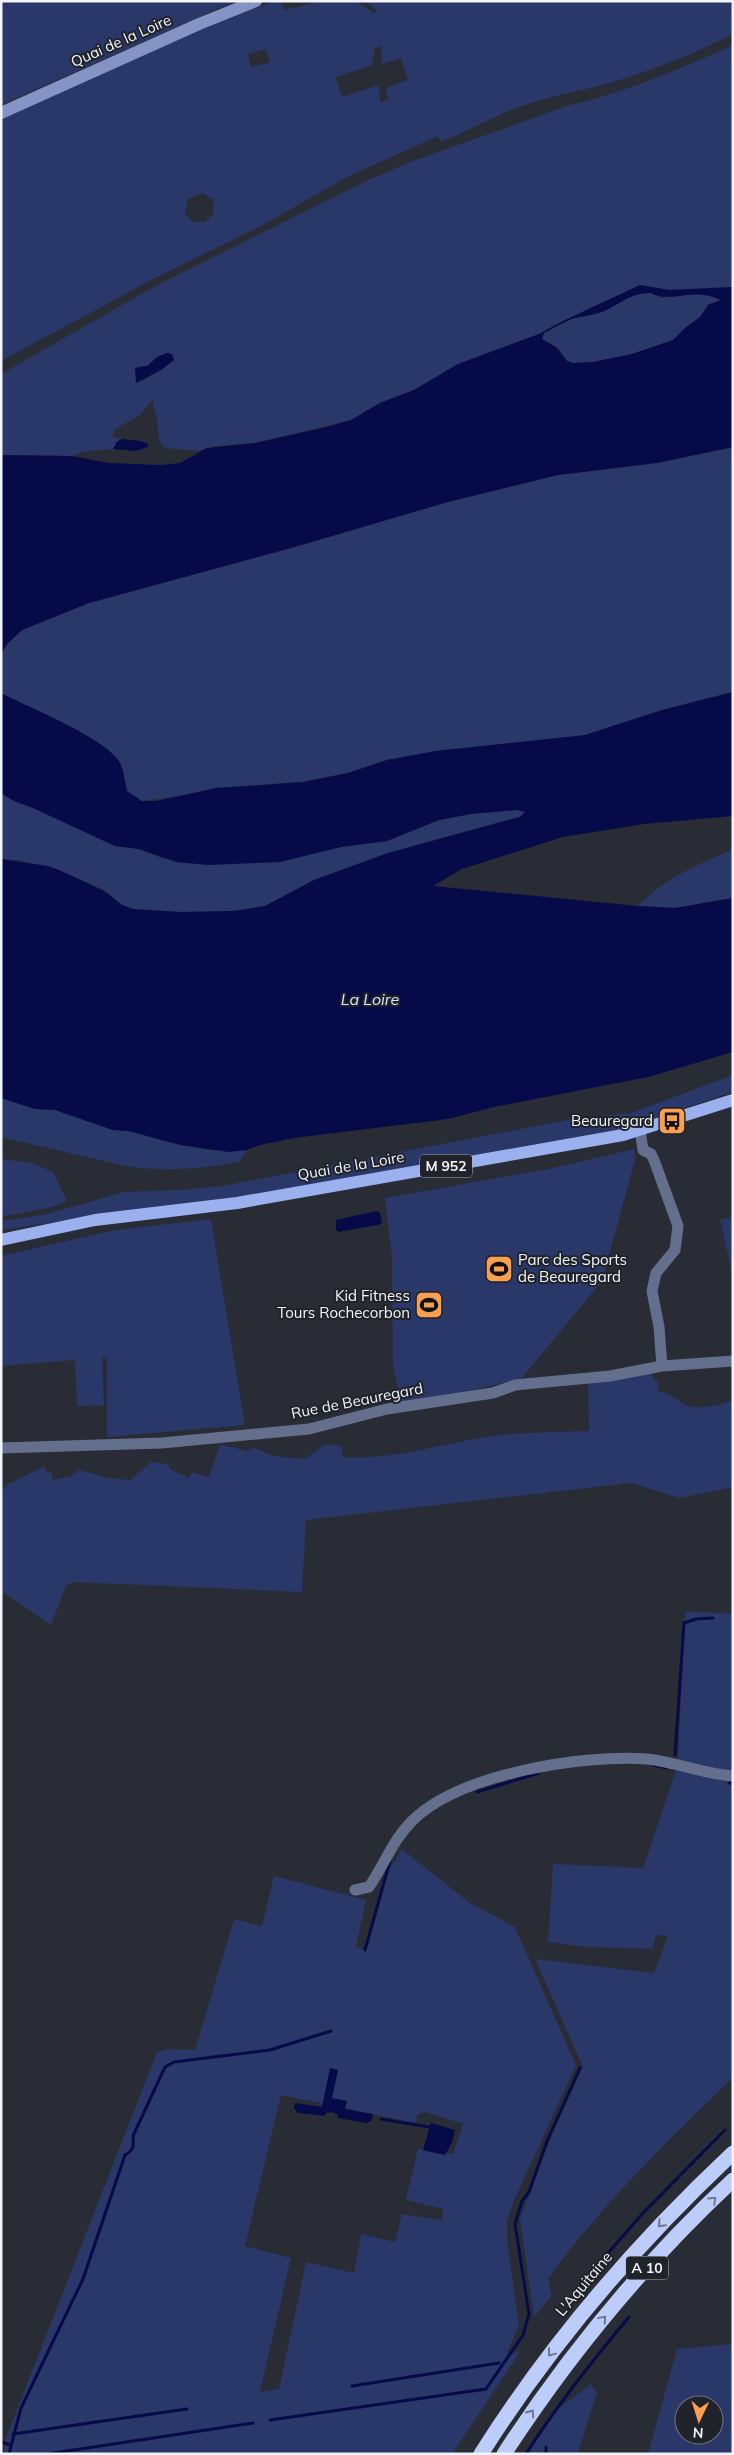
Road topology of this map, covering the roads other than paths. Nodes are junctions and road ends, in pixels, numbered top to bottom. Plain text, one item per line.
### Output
1 (256, 1) edge
2 (1, 113) edge
3 (733, 1100) edge
4 (640, 1130) junction
5 (1, 1240) edge
6 (733, 1361) edge
7 (659, 1367) junction
8 (1, 1448) edge
9 (733, 1776) edge
10 (355, 1890) dead end
11 (733, 2153) edge
12 (733, 2180) edge
13 (481, 2454) edge
14 (504, 2454) edge

1 - 2 main road, Quai de la Loire
3 - 4 main road, Quai de la Loire / M 952
4 - 5 main road, Quai de la Loire / M 952
4 - 7 street
6 - 7 street, Rue de Beauregard
7 - 8 street, Rue de Beauregard
9 - 10 street
11 -> 13 highway, L'Aquitaine / A 10
14 -> 12 highway, A 10

